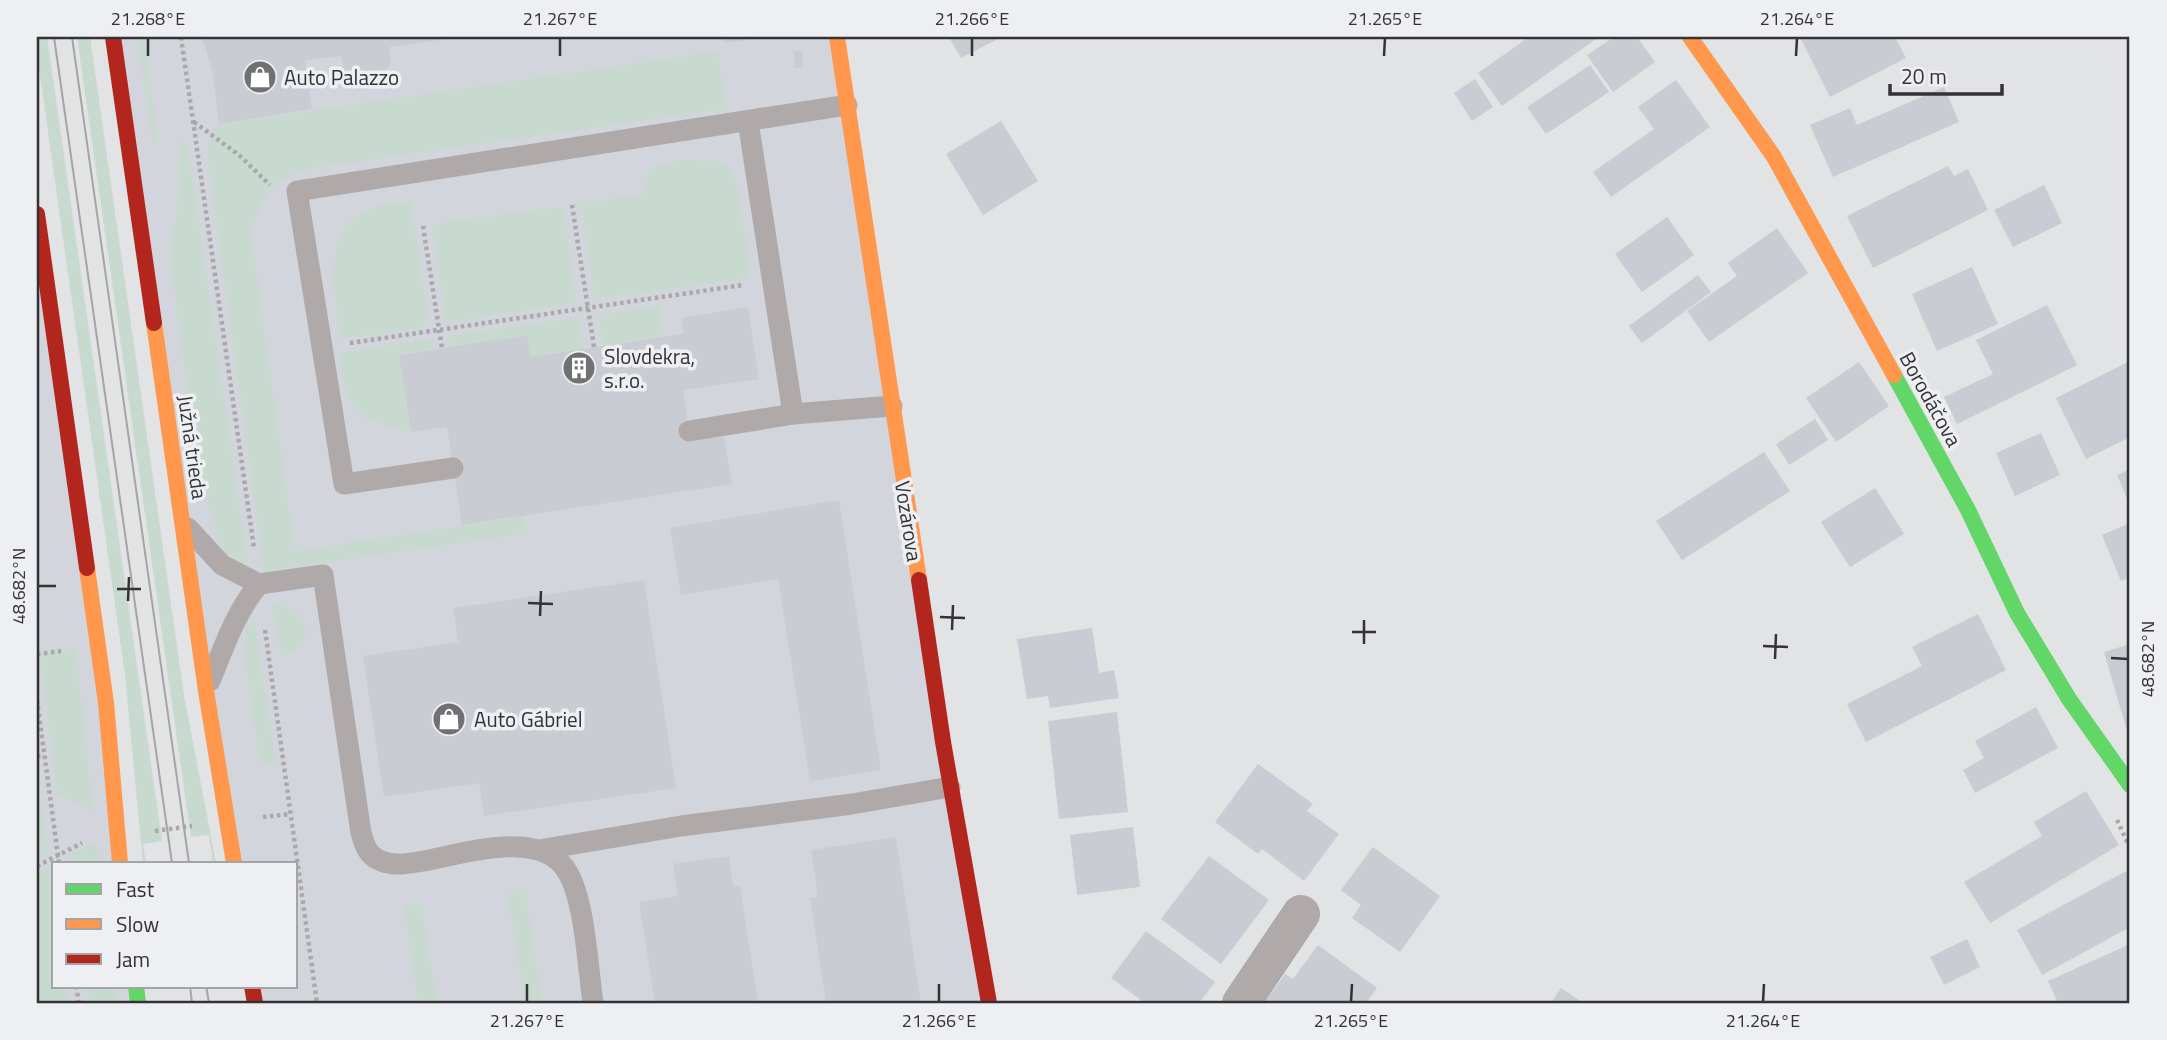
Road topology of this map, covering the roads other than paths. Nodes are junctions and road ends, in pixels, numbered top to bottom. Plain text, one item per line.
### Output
1 (113, 37) edge
2 (837, 37) edge
3 (1690, 37) edge
4 (847, 106) junction
5 (748, 121) junction
6 (37, 214) edge
7 (892, 406) junction
8 (793, 414) junction
9 (689, 431) dead end
10 (453, 468) dead end
11 (182, 520) junction
12 (259, 584) junction
13 (206, 691) junction
14 (2130, 782) edge
15 (950, 787) junction
16 (539, 850) junction
17 (120, 862) edge
18 (234, 862) edge
19 (1301, 914) dead end
20 (593, 1003) edge
21 (989, 1003) edge
22 (1241, 1003) edge

1 - 11 street, Južná trieda
2 - 4 street, Vozárova
3 - 14 street, Borodáčova
4 - 5 lane
4 - 7 street, Vozárova
5 - 8 lane
5 - 10 lane
6 - 17 street
7 - 8 lane
7 - 15 street, Vozárova
8 - 9 lane
11 - 12 lane
11 - 13 street, Južná trieda
12 - 13 lane
12 - 16 lane
13 - 18 street, Južná trieda
15 - 16 lane
15 - 21 street, Vozárova
16 - 20 lane
19 - 22 street

